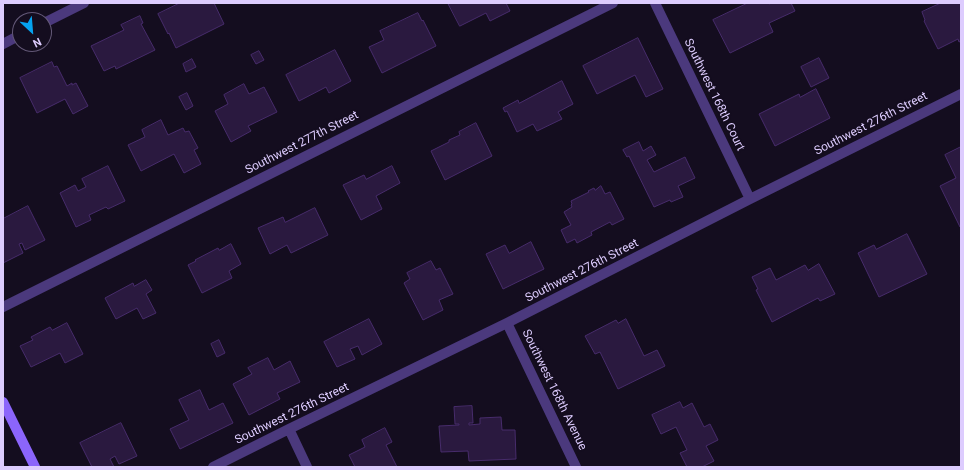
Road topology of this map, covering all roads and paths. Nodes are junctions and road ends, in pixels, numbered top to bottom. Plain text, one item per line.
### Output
1 (84, 3) edge
2 (613, 3) edge
3 (655, 3) edge
4 (52, 19) edge
5 (12, 39) edge
6 (3, 44) edge
7 (961, 94) edge
8 (750, 199) junction
9 (3, 307) edge
10 (507, 323) junction
11 (3, 402) edge
12 (289, 429) junction
13 (35, 467) edge
14 (213, 467) edge
15 (307, 467) edge
16 (576, 467) edge

1 - 4 street
2 - 9 street, Southwest 277th Street
3 - 8 street, Southwest 168th Court
5 - 6 street
7 - 8 street, Southwest 276th Street
8 - 10 street, Southwest 276th Street
10 - 12 street, Southwest 276th Street
10 - 16 street, Southwest 168th Avenue
11 - 13 street
12 - 14 street, Southwest 276th Street
12 - 15 street

